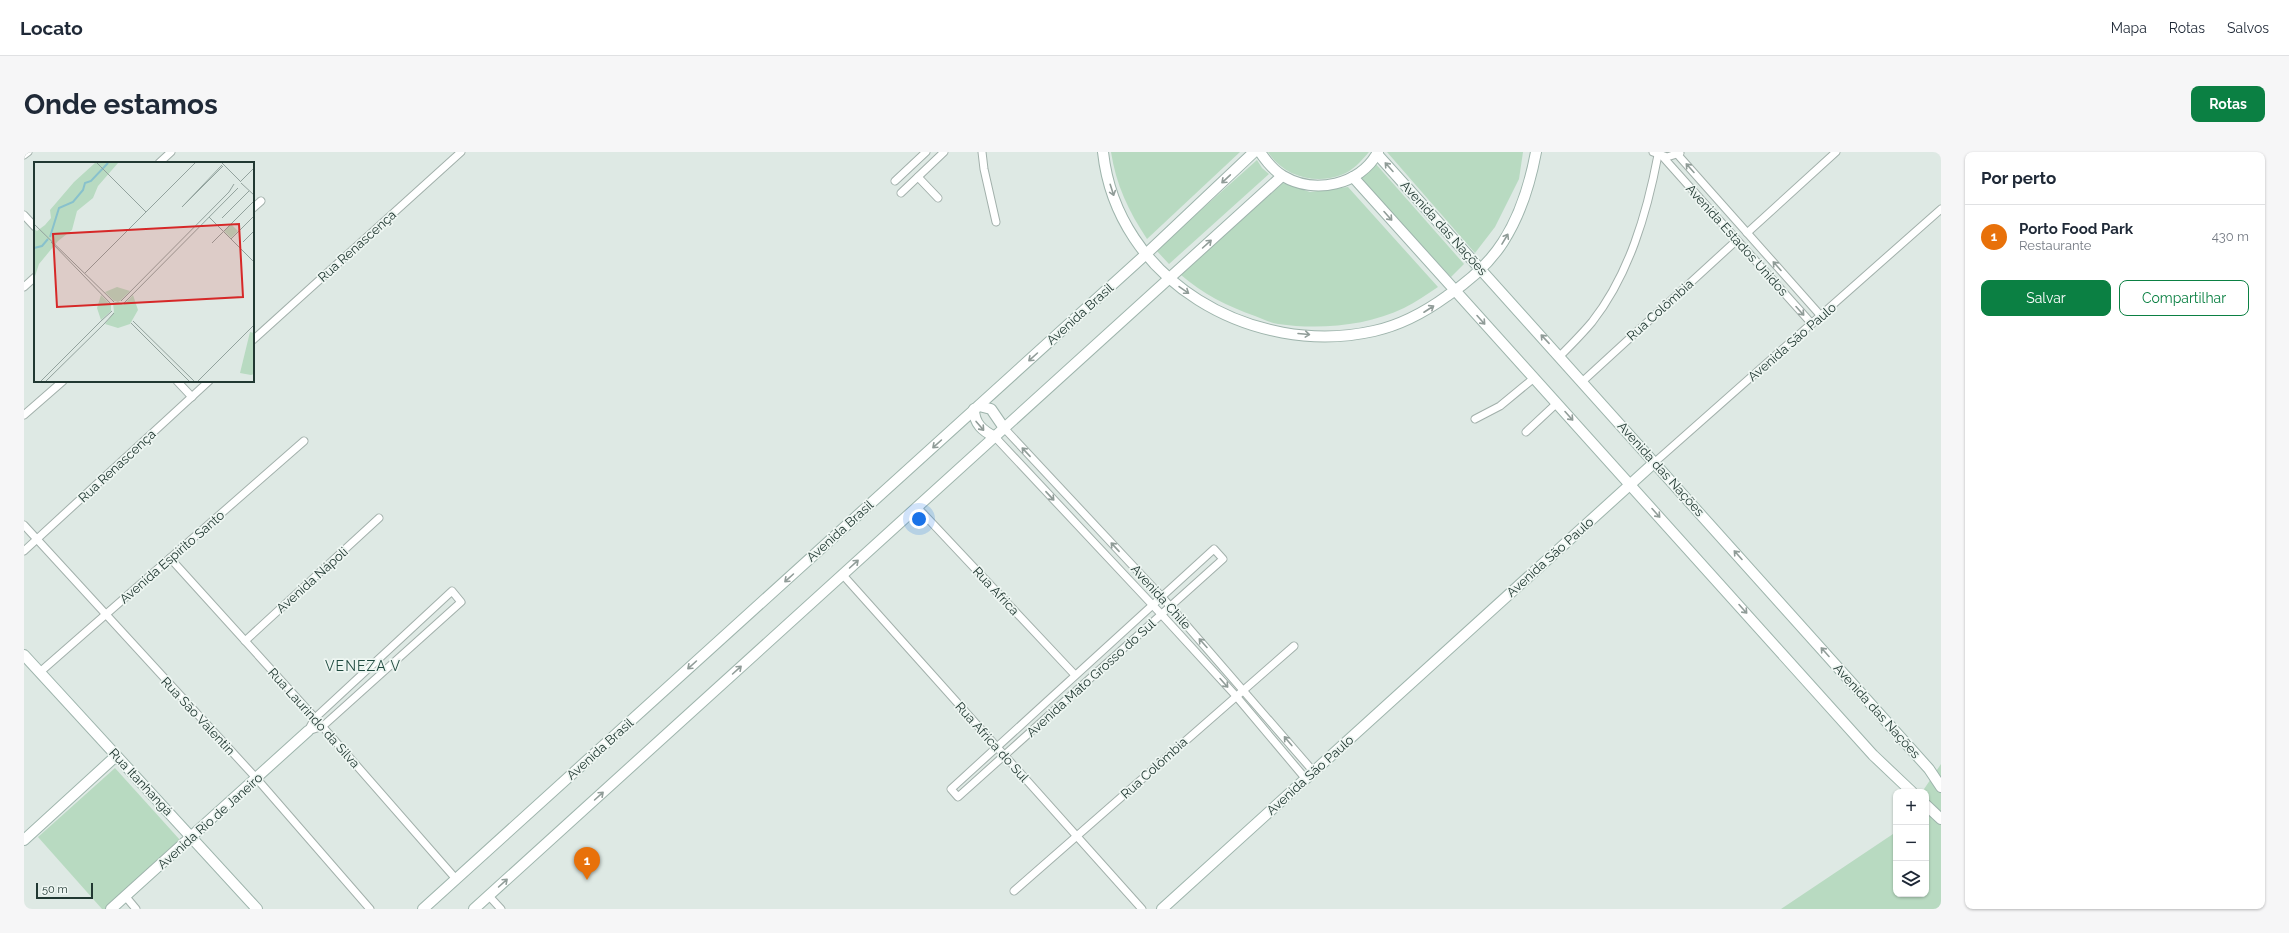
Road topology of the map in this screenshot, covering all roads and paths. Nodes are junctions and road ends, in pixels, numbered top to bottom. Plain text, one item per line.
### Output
1 (28, 152) edge
2 (171, 152) edge
3 (461, 152) edge
4 (926, 152) edge
5 (944, 152) edge
6 (982, 152) edge
7 (1103, 152) edge
8 (1254, 152) edge
9 (1260, 152) edge
10 (1536, 152) edge
11 (1836, 152) edge
12 (1378, 153) edge
13 (1680, 153) edge
14 (24, 155) edge
15 (1658, 155) edge
16 (160, 162) edge
17 (1282, 176) junction
18 (918, 177) junction
19 (1353, 177) junction
20 (895, 181) dead end
21 (901, 193) dead end
22 (938, 198) dead end
23 (261, 201) dead end
24 (254, 207) edge
25 (1941, 209) edge
26 (24, 215) edge
27 (996, 222) dead end
28 (34, 226) edge
29 (1747, 233) junction
30 (1737, 240) junction
31 (1145, 255) junction
32 (1480, 269) junction
33 (34, 278) edge
34 (1168, 279) junction
35 (24, 287) edge
36 (1455, 291) junction
37 (1821, 316) junction
38 (1812, 324) junction
39 (254, 339) edge
40 (1560, 356) junction
41 (1534, 378) junction
42 (1583, 381) junction
43 (62, 382) edge
44 (178, 382) edge
45 (208, 382) edge
46 (192, 397) junction
47 (1557, 403) junction
48 (976, 408) junction
49 (24, 415) edge
50 (1475, 419) dead end
51 (1004, 428) junction
52 (1526, 432) dead end
53 (995, 437) junction
54 (304, 441) dead end
55 (1655, 462) junction
56 (1630, 484) junction
57 (917, 506) junction
58 (379, 518) dead end
59 (24, 525) edge
60 (36, 540) junction
61 (24, 551) edge
62 (170, 558) junction
63 (842, 574) junction
64 (1162, 597) junction
65 (1153, 605) junction
66 (1170, 606) junction
67 (1161, 614) junction
68 (105, 616) junction
69 (245, 641) junction
70 (1294, 646) dead end
71 (24, 654) edge
72 (40, 672) junction
73 (1075, 675) junction
74 (1244, 689) junction
75 (1236, 696) junction
76 (315, 718) junction
77 (322, 726) junction
78 (308, 731) junction
79 (996, 748) junction
80 (116, 756) junction
81 (1004, 756) junction
82 (1313, 771) junction
83 (1305, 778) junction
84 (257, 779) junction
85 (1941, 788) edge
86 (1909, 789) edge
87 (1929, 808) edge
88 (1941, 819) edge
89 (193, 837) junction
90 (1076, 837) junction
91 (24, 840) edge
92 (456, 879) junction
93 (1014, 891) dead end
94 (489, 896) junction
95 (126, 897) junction
96 (111, 909) edge
97 (136, 909) edge
98 (257, 909) edge
99 (370, 909) edge
100 (424, 909) edge
101 (474, 909) edge
102 (501, 909) edge
103 (1142, 909) edge
104 (1162, 909) edge

1 - 14 street
2 - 16 street
3 - 39 street, Rua Renascença
4 - 20 street
5 - 18 street
6 - 27 street
7 -> 31 main road
8 -> 31 main road, Avenida Brasil
9 - 17 main road
32 -> 10 main road
11 - 29 street
12 - 19 main road
32 -> 12 main road, Avenida das Nações
13 - 15 street
29 -> 13 street, Avenida Estados Unidos
15 - 30 street, Avenida Estados Unidos
15 - 40 street
17 - 19 main road
34 -> 17 main road
18 - 21 street
18 - 22 street
19 -> 36 main road
23 - 24 street
25 - 37 street, Avenida São Paulo
26 - 28 street
37 -> 29 street, Avenida Estados Unidos
30 -> 38 street, Avenida Estados Unidos
30 - 42 street, Rua Colômbia
31 - 34 main road
31 -> 48 main road, Avenida Brasil
32 - 36 main road
40 -> 32 main road, Avenida das Nações
33 - 35 street
34 -> 36 main road
34 - 51 main road
36 -> 41 main road
37 - 38 street, Avenida São Paulo
38 - 55 street, Avenida São Paulo
40 - 42 main road, Avenida das Nações
41 - 47 main road
41 - 50 street
42 - 55 main road, Avenida das Nações
43 - 49 street
44 - 46 street
45 - 46 street, Rua Renascença
46 - 60 street, Rua Renascença
47 - 52 street
47 -> 56 main road
48 - 51 main road
48 -> 53 main road
48 -> 92 main road, Avenida Brasil
51 - 53 main road
64 -> 51 street, Avenida Chile
53 - 57 main road
53 -> 65 street, Avenida Chile
54 - 62 street, Avenida Espírito Santo
55 - 56 main road, Avenida São Paulo
85 -> 55 main road, Avenida das Nações
56 - 82 main road, Avenida São Paulo
56 -> 86 main road
63 -> 57 main road
57 - 73 street, Rua Africa
58 - 69 street, Avenida Nápoli
59 - 60 street, Rua São Valentin
60 - 61 street, Rua Renascença
60 - 68 street, Rua São Valentin
62 - 68 street, Avenida Espírito Santo
62 - 69 street, Rua Laurindo da Silva
63 - 79 street, Rua Africa do Sul
94 -> 63 main road
64 - 65 street, Avenida Mato Grosso do Sul
64 - 66 street, Avenida Chile
64 - 66 street, Avenida Mato Grosso do Sul
65 - 67 street, Avenida Chile
65 - 73 street, Avenida Mato Grosso do Sul
66 - 67 street, Avenida Mato Grosso do Sul
74 -> 66 street, Avenida Chile
67 -> 75 street, Avenida Chile
67 - 81 street, Avenida Mato Grosso do Sul
68 - 72 street, Avenida Espírito Santo
68 - 84 street, Rua São Valentin
69 - 76 street, Rua Laurindo da Silva
70 - 74 street, Rua Colômbia
71 - 72 main road, Rua Itanhangá
72 - 80 main road, Rua Itanhangá
73 - 79 street, Avenida Mato Grosso do Sul
74 - 75 street, Rua Colômbia
82 -> 74 street, Avenida Chile
75 - 83 street, Avenida Chile
75 - 90 street, Rua Colômbia
76 - 77 street, Rua Laurindo da Silva
76 - 77 street, Avenida Rio de Janeiro
76 - 78 street, Avenida Rio de Janeiro
77 - 78 street, Avenida Rio de Janeiro
77 - 92 street, Rua Laurindo da Silva
78 - 84 main road, Avenida Rio de Janeiro
79 - 81 street, Rua Africa do Sul
79 - 81 street, Avenida Mato Grosso do Sul
80 - 89 main road, Rua Itanhangá
80 - 91 main road
81 - 90 street, Rua Africa do Sul
82 - 83 main road, Avenida São Paulo
83 - 104 main road, Avenida São Paulo
84 - 89 main road, Avenida Rio de Janeiro
84 - 99 street, Rua São Valentin
87 - 88 main road
89 - 95 main road, Avenida Rio de Janeiro
89 - 98 main road, Rua Itanhangá
90 - 93 street, Rua Colômbia
90 - 103 street, Rua Africa do Sul
92 - 100 main road, Avenida Brasil
94 - 101 main road
94 - 102 street
95 - 96 main road, Avenida Rio de Janeiro
95 - 97 street

